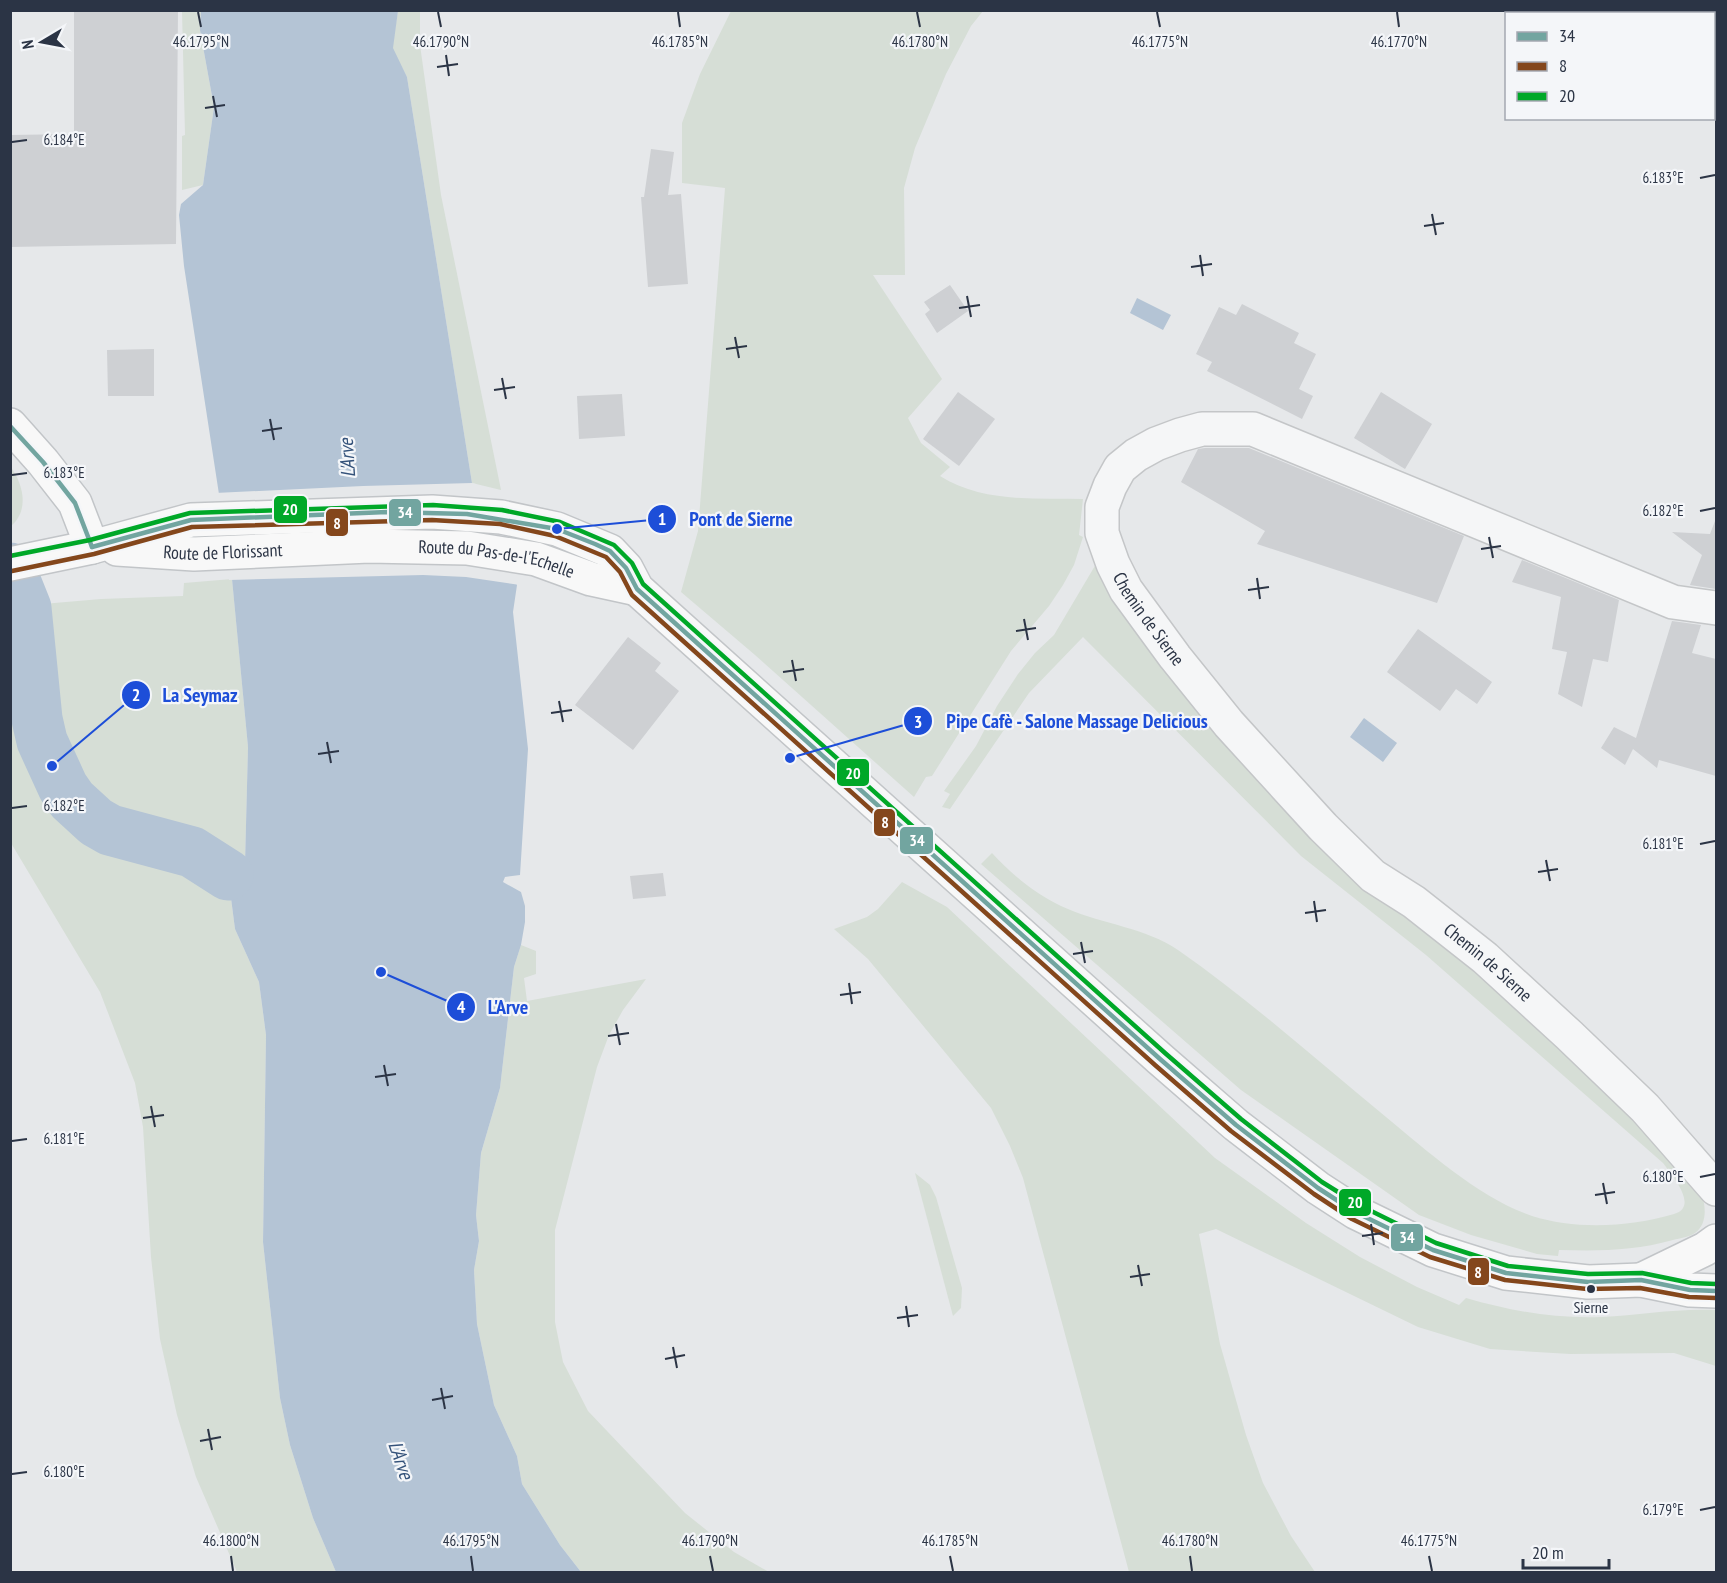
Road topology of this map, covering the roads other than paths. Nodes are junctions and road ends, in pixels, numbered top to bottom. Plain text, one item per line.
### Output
1 (10, 425) edge
2 (387, 512) joint
3 (354, 547) joint
4 (77, 549) junction
5 (10, 564) edge
6 (629, 581) junction
7 (1716, 608) edge
8 (1716, 1189) edge
9 (1716, 1241) edge
10 (1641, 1280) junction
11 (1716, 1291) edge

1 - 4 main road
2 - 4 main road, Route de Florissant
2 - 6 main road, Route du Pas-de-l'Echelle
3 - 4 main road, Route de Florissant
3 - 6 main road, Route du Pas-de-l'Echelle
4 - 5 main road, Route de Florissant
6 - 10 main road, Route du Pas-de-l'Echelle
7 - 8 street, Chemin de Sierne
9 - 10 main road, Route du Pas-de-l'Echelle
10 - 11 main road, Route du Pas-de-l'Echelle

